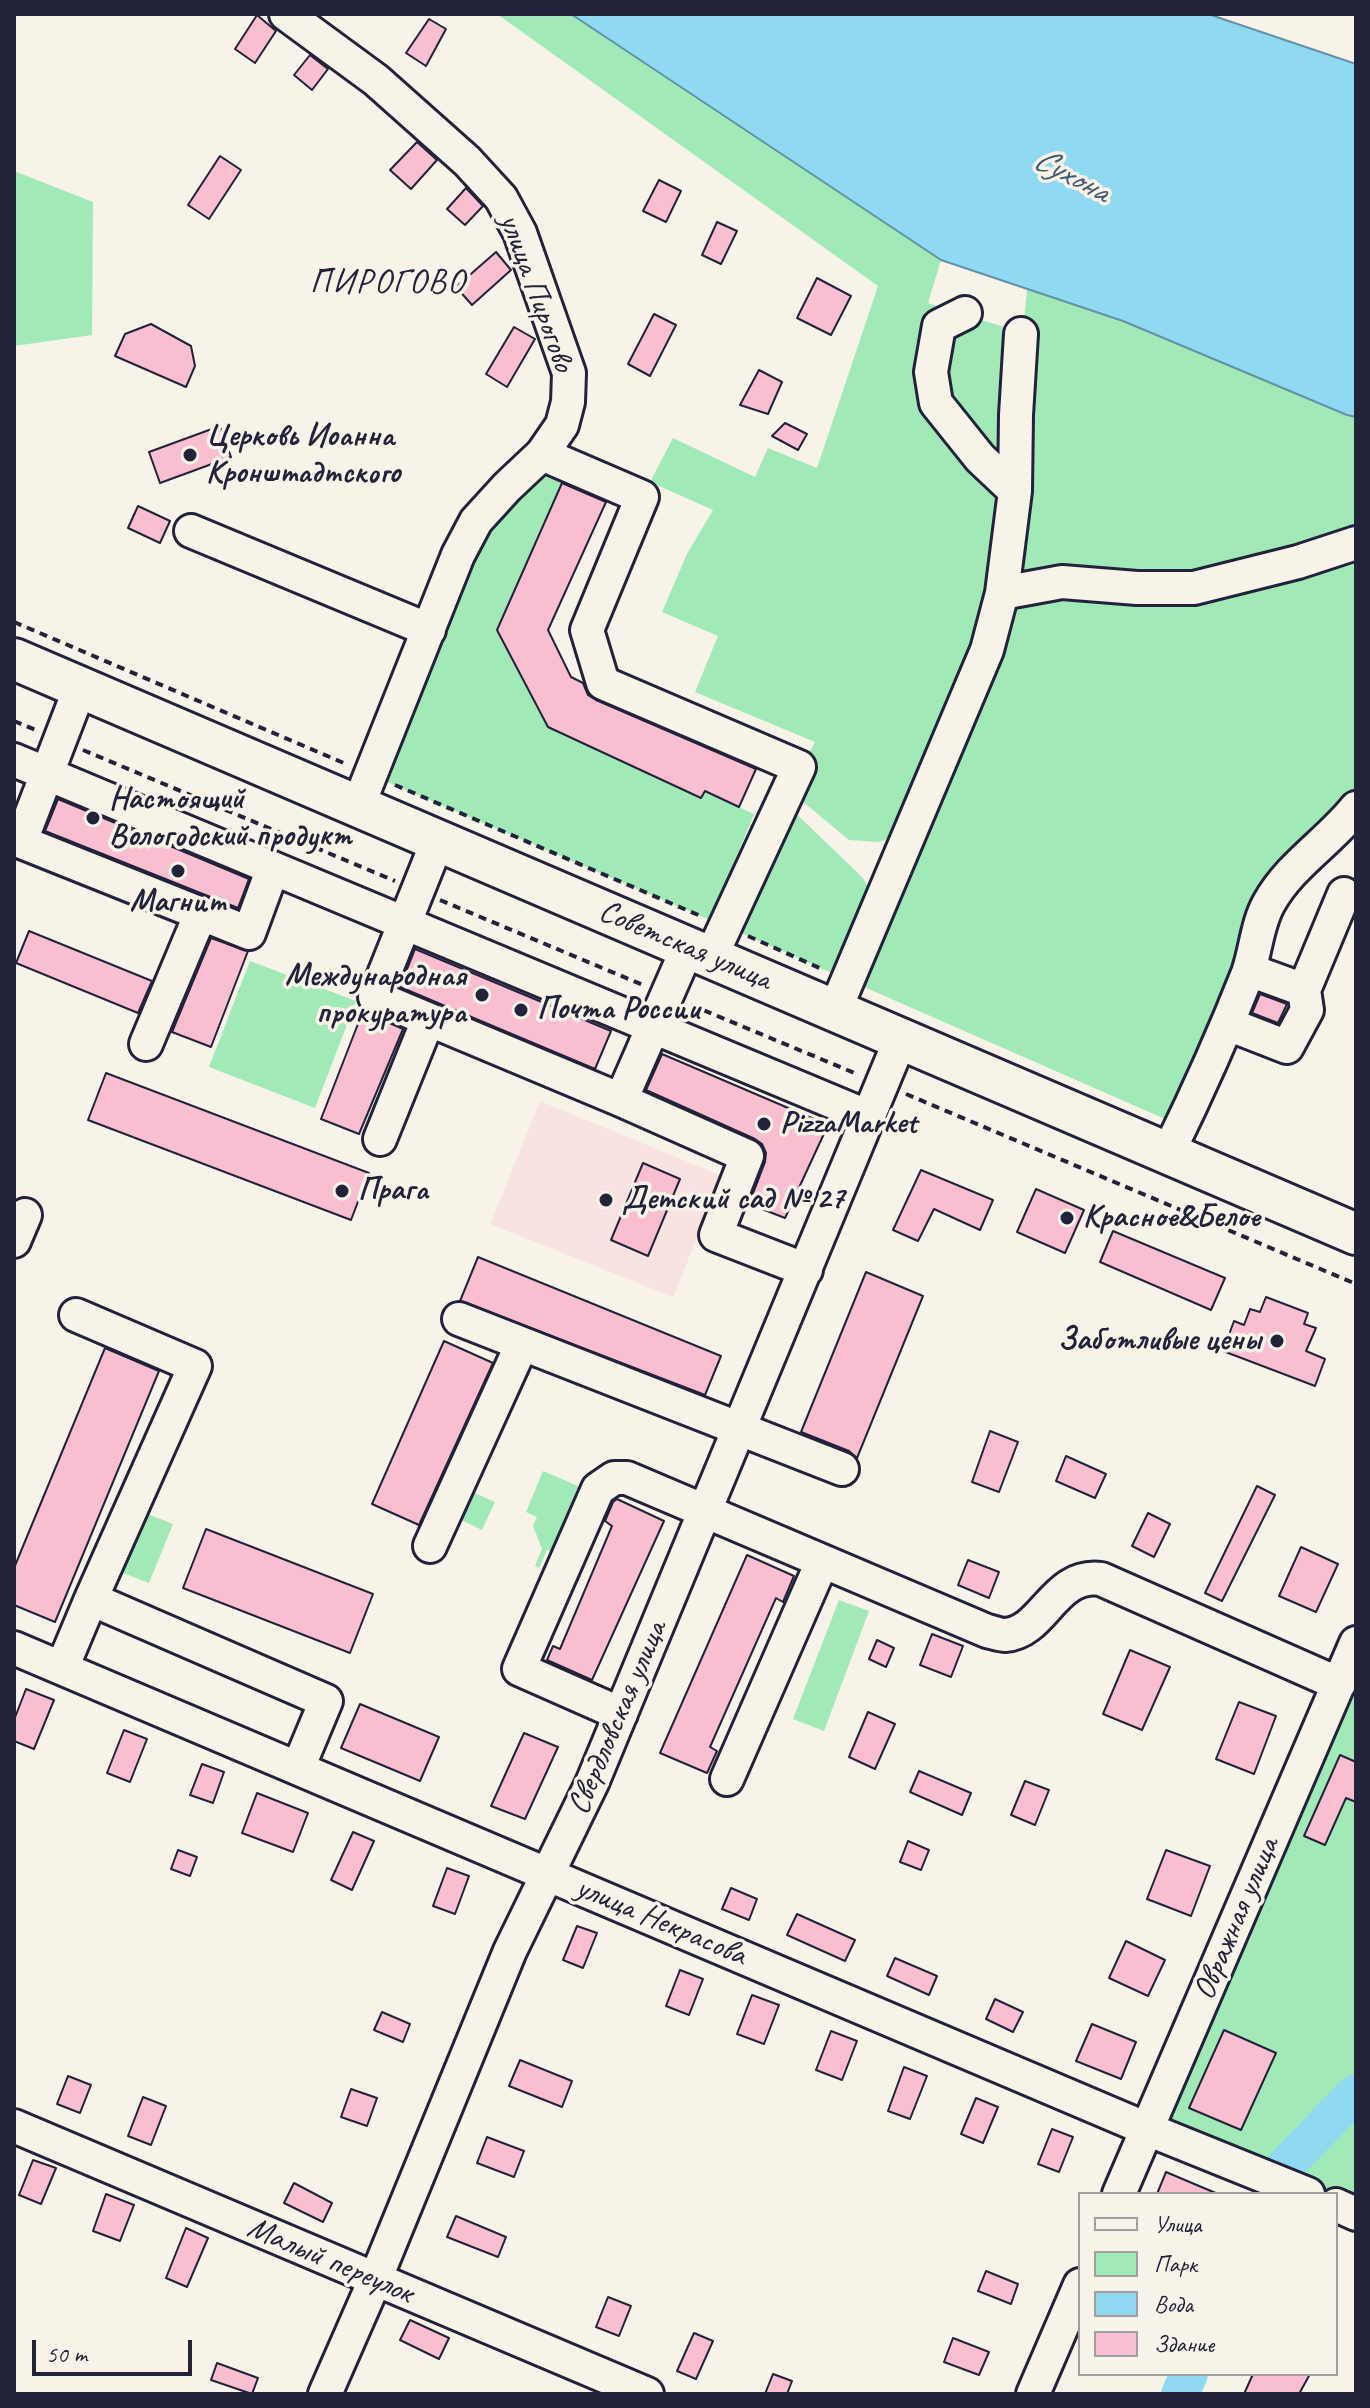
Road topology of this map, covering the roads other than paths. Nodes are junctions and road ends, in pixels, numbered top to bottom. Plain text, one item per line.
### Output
1 (286, 14) edge
2 (965, 313) dead end
3 (1021, 334) dead end
4 (542, 454) junction
5 (1015, 491) junction
6 (191, 531) dead end
7 (1356, 543) edge
8 (1002, 593) junction
9 (429, 630) junction
10 (14, 659) edge
11 (80, 688) junction
12 (14, 760) edge
13 (47, 774) junction
14 (365, 790) junction
15 (1356, 808) edge
16 (17, 840) edge
17 (438, 840) junction
18 (1303, 863) junction
19 (273, 868) junction
20 (1350, 898) edge
21 (201, 913) junction
22 (405, 923) junction
23 (708, 943) junction
24 (1249, 970) junction
25 (1304, 990) junction
26 (841, 995) junction
27 (428, 1020) junction
28 (1228, 1024) junction
29 (653, 1027) junction
30 (901, 1038) junction
31 (146, 1044) dead end
32 (621, 1100) junction
33 (869, 1117) junction
34 (380, 1139) dead end
35 (1168, 1153) junction
36 (1356, 1234) edge
37 (806, 1270) junction
38 (76, 1315) dead end
39 (459, 1319) dead end
40 (522, 1344) junction
41 (741, 1428) junction
42 (842, 1469) dead end
43 (706, 1512) junction
44 (430, 1546) dead end
45 (822, 1562) junction
46 (91, 1599) junction
47 (1356, 1643) edge
48 (14, 1648) edge
49 (62, 1668) junction
50 (1339, 1684) junction
51 (621, 1714) junction
52 (298, 1768) junction
53 (727, 1779) dead end
54 (549, 1874) junction
55 (14, 2126) edge
56 (1147, 2129) junction
57 (1120, 2192) edge
58 (1303, 2192) edge
59 (375, 2280) junction
60 (1078, 2290) edge
61 (325, 2394) edge
62 (647, 2394) edge
63 (1033, 2394) edge

1 - 4 street, улица Пирогово
2 - 5 street
3 - 5 street
4 - 9 street, улица Пирогово
4 - 23 street
5 - 8 street
6 - 9 street
7 - 8 street
8 - 26 street
9 - 14 street, улица Пирогово
10 - 11 main road, Советская улица
11 - 13 street
11 - 14 main road, Советская улица
12 - 13 street
13 - 16 street
13 - 19 street
14 - 17 main road, Советская улица
15 - 18 street
16 - 21 street
17 - 22 street
17 - 23 main road, Советская улица
18 - 20 street
18 - 24 street
19 - 21 street
19 - 22 street
20 - 25 street
21 - 31 street
22 - 27 street
22 - 29 street
23 - 26 main road, Советская улица
23 - 29 street
24 - 25 street
24 - 28 street
25 - 28 street
26 - 30 main road, Советская улица
27 - 32 street
27 - 34 street
28 - 35 street
29 - 32 street
29 - 33 street
30 - 33 street, Свердловская улица
30 - 35 main road, Советская улица
32 - 37 street
33 - 37 street, Свердловская улица
35 - 36 main road, Советская улица
37 - 41 street, Свердловская улица
38 - 46 street
39 - 40 street
40 - 41 street
40 - 44 street
41 - 42 street
41 - 43 street, Свердловская улица
43 - 45 street
43 - 51 street, Свердловская улица
43 - 51 street
45 - 50 street
45 - 53 street
46 - 49 street
46 - 52 street
47 - 50 street, Овражная улица
48 - 49 street, улица Некрасова
49 - 52 street, улица Некрасова
50 - 56 street, Овражная улица
51 - 54 street, Свердловская улица
52 - 54 street, улица Некрасова
54 - 56 street, улица Некрасова
54 - 59 street, Свердловская улица
55 - 59 street, Малый переулок
56 - 57 street, Овражная улица
56 - 58 street, улица Некрасова
59 - 61 street, Свердловская улица
59 - 62 street, Малый переулок
60 - 63 street

